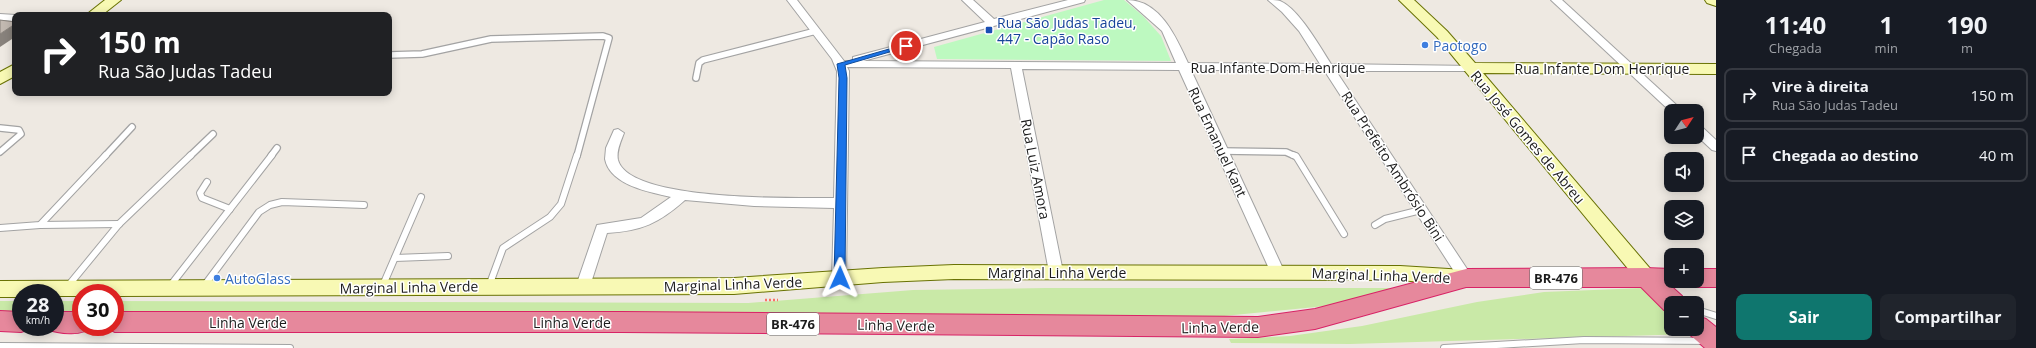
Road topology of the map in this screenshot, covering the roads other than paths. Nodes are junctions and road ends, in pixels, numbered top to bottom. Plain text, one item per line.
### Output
1 (114, 0) edge
2 (792, 0) edge
3 (967, 0) edge
4 (1080, 0) edge
5 (1132, 0) edge
6 (1273, 0) edge
7 (1406, 0) edge
8 (1556, 0) edge
9 (1712, 0) edge
10 (1716, 2) edge
11 (96, 12) edge
12 (0, 17) edge
13 (12, 18) edge
14 (992, 23) junction
15 (816, 31) junction
16 (919, 43) junction
17 (392, 55) edge
18 (841, 64) junction
19 (922, 65) junction
20 (1016, 65) junction
21 (1184, 66) junction
22 (1328, 67) junction
23 (1470, 68) junction
24 (1632, 68) junction
25 (1716, 69) edge
26 (12, 71) edge
27 (696, 78) dead end
28 (0, 79) edge
29 (1670, 104) edge
30 (132, 127) dead end
31 (0, 128) edge
32 (618, 133) dead end
33 (213, 134) dead end
34 (1704, 136) edge
35 (1716, 147) edge
36 (277, 148) dead end
37 (1222, 151) junction
38 (0, 152) edge
39 (207, 182) dead end
40 (680, 196) junction
41 (421, 197) dead end
42 (840, 203) junction
43 (364, 205) dead end
44 (230, 209) junction
45 (1421, 210) junction
46 (119, 224) junction
47 (40, 225) junction
48 (1376, 225) dead end
49 (0, 228) edge
50 (1344, 234) dead end
51 (448, 256) dead end
52 (396, 258) junction
53 (1056, 272) junction
54 (1278, 273) junction
55 (840, 278) junction
56 (1466, 278) junction
57 (1646, 278) junction
58 (1704, 278) edge
59 (1716, 278) edge
60 (489, 286) junction
61 (583, 286) junction
62 (66, 288) junction
63 (169, 288) junction
64 (203, 288) junction
65 (382, 288) junction
66 (0, 289) edge
67 (1674, 293) edge
68 (0, 321) edge
69 (12, 322) edge
70 (124, 322) edge
71 (1704, 322) edge
72 (1711, 333) edge
73 (0, 346) edge
74 (290, 348) edge
75 (1444, 348) edge

1 - 11 main road
2 - 15 street
3 - 14 street
4 - 14 street
5 - 21 street, Rua Emanuel Kant
6 - 22 street, Rua Prefeito Ambrósio Bini
7 - 23 main road, Rua José Gomes de Abreu
8 - 24 street
9 - 10 main road
12 - 13 street
14 - 16 street
15 - 18 street
15 - 27 lane
16 - 18 street
16 - 19 street
17 - 60 lane
18 - 19 street, Rua Infante Dom Henrique
18 - 42 street
19 - 20 street, Rua Infante Dom Henrique
20 - 21 street, Rua Infante Dom Henrique
20 - 53 street, Rua Luiz Amora
21 - 22 street, Rua Infante Dom Henrique
21 - 37 street, Rua Emanuel Kant
22 - 23 street, Rua Infante Dom Henrique
22 - 45 street, Rua Prefeito Ambrósio Bini
23 - 24 main road, Rua Infante Dom Henrique
23 - 57 main road, Rua José Gomes de Abreu
24 - 25 main road, Rua Infante Dom Henrique
24 - 29 street
26 - 28 main road
30 - 47 lane
31 - 38 lane
32 - 40 street
33 - 46 lane
34 - 35 street
36 - 44 lane
37 - 50 lane
37 - 54 street, Rua Emanuel Kant
39 - 44 lane
40 - 42 street
40 - 61 street
41 - 52 lane
42 - 55 street
43 - 64 lane
44 - 63 lane
45 - 48 lane
45 - 56 street, Rua Prefeito Ambrósio Bini
46 - 47 lane
46 - 62 lane
47 - 49 lane
51 - 52 lane
52 - 65 lane
53 - 54 main road, Marginal Linha Verde
53 - 55 main road, Marginal Linha Verde
54 - 56 main road, Marginal Linha Verde
55 - 61 main road, Marginal Linha Verde
56 - 57 highway, Linha Verde / BR-476
56 - 70 highway, Linha Verde / BR-476
57 - 67 highway
58 - 59 highway
60 - 61 main road, Marginal Linha Verde
60 - 65 main road, Marginal Linha Verde
62 - 63 main road, Marginal Linha Verde
62 - 66 main road, Marginal Linha Verde
63 - 64 main road, Marginal Linha Verde
64 - 65 main road, Marginal Linha Verde
68 - 69 highway
71 - 72 lane
72 - 75 lane
73 - 74 lane

